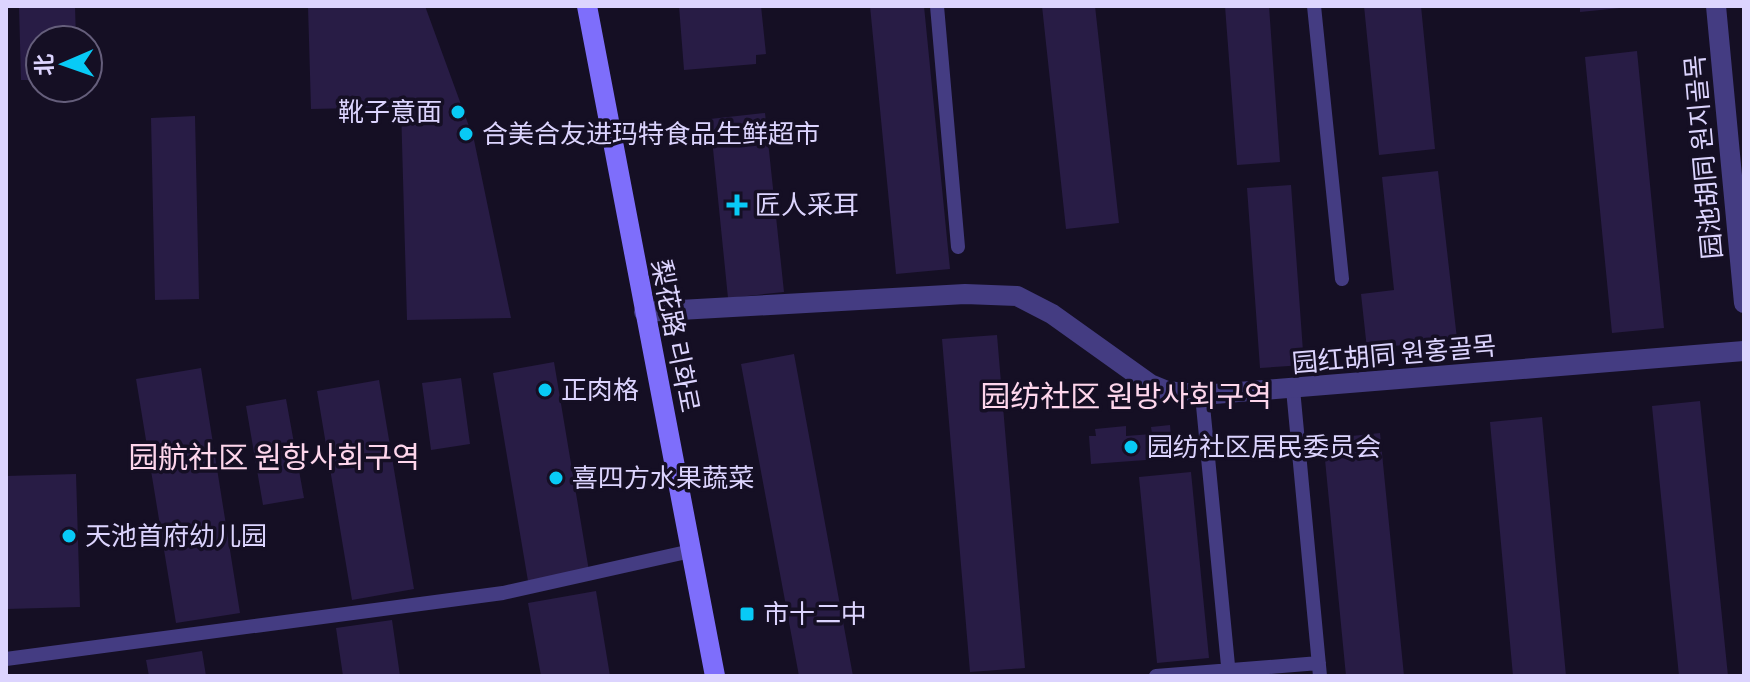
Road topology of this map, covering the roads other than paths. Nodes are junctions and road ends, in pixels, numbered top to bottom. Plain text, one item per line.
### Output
1 (587, 6) edge
2 (937, 6) edge
3 (1314, 6) edge
4 (1716, 6) edge
5 (958, 247) dead end
6 (1342, 279) dead end
7 (1744, 303) edge
8 (644, 312) junction
9 (1744, 351) edge
10 (1293, 389) junction
11 (1202, 395) junction
12 (691, 551) junction
13 (6, 659) edge
14 (1320, 669) edge
15 (1229, 673) edge
16 (715, 676) edge
17 (1156, 676) edge

1 - 8 street, 梨花路 리화로
2 - 5 lane
3 - 6 lane
4 - 7 street, 园池胡同 원지골목
8 - 11 street, 园红胡同 원홍골목
8 - 12 street, 梨花路 리화로
9 - 10 street, 园红胡同 원홍골목
10 - 11 street, 园红胡同 원홍골목
10 - 14 lane
11 - 15 lane
12 - 13 lane
12 - 16 street, 梨花路 리화로
14 - 15 lane
15 - 17 lane

